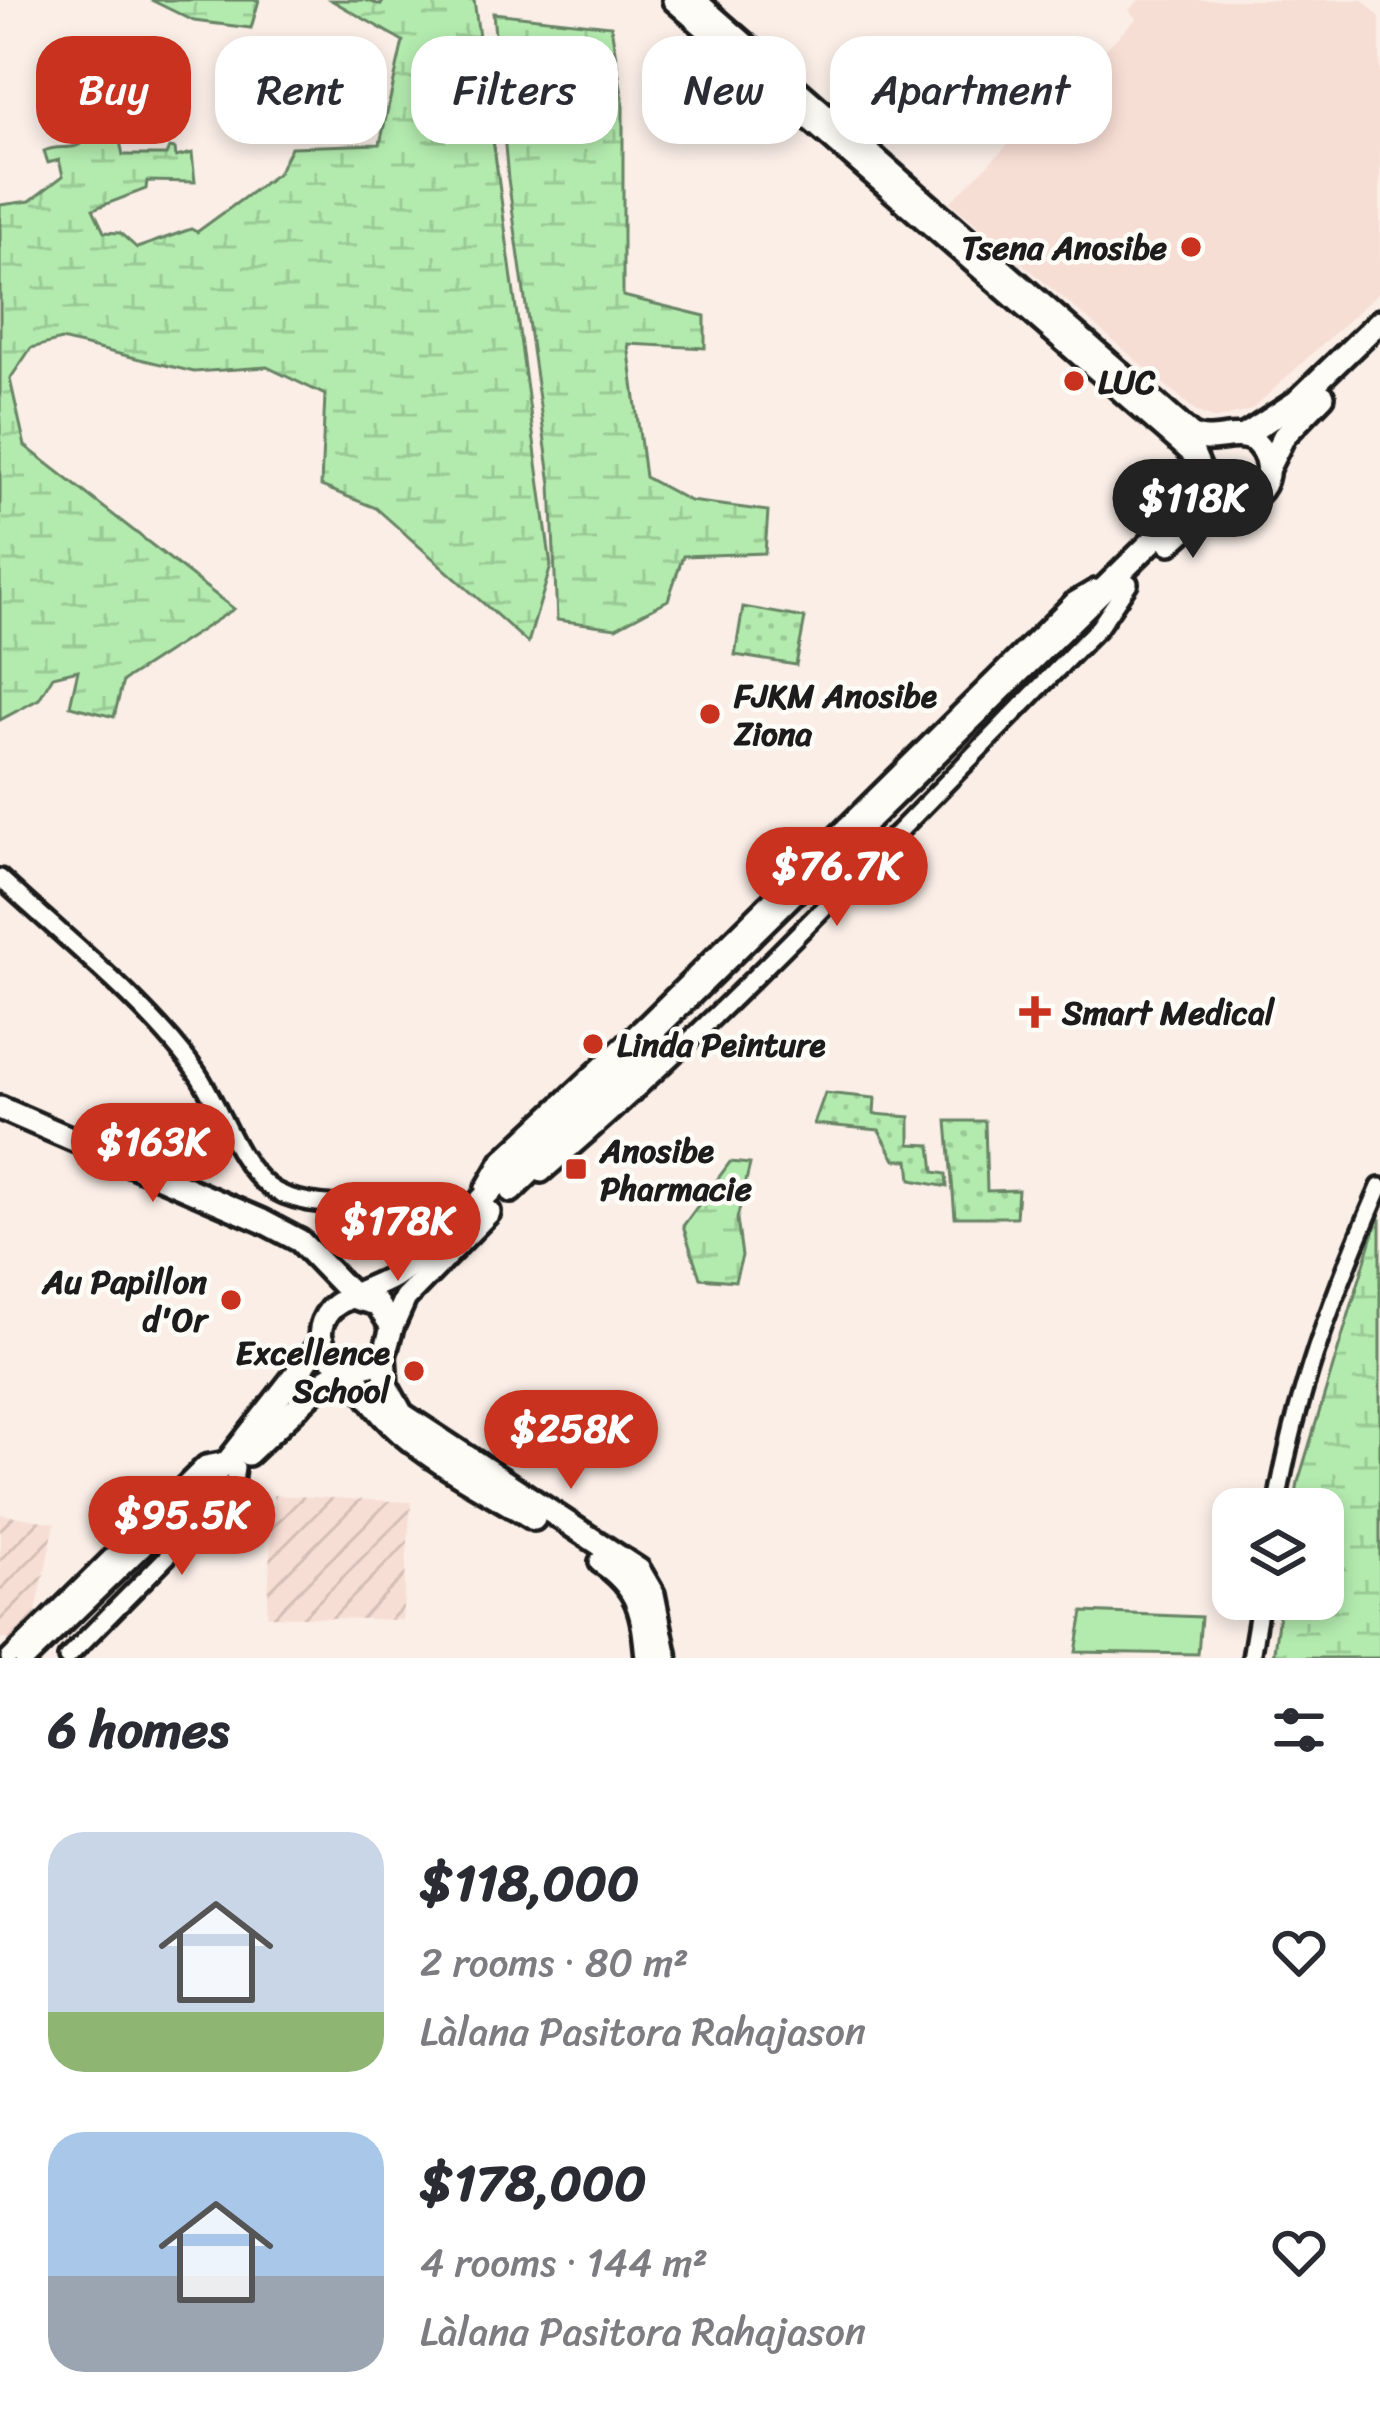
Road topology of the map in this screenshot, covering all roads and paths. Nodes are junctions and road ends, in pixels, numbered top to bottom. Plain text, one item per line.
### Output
1 (674, 0) edge
2 (694, 0) edge
3 (1380, 321) edge
4 (1380, 341) edge
5 (1244, 436) junction
6 (1214, 440) junction
7 (1269, 466) junction
8 (1199, 467) junction
9 (1229, 503) junction
10 (1124, 578) junction
11 (0, 878) edge
12 (0, 1108) edge
13 (1380, 1187) edge
14 (479, 1212) junction
15 (428, 1219) dead end
16 (331, 1274) junction
17 (391, 1278) junction
18 (355, 1298) junction
19 (392, 1327) junction
20 (322, 1341) junction
21 (384, 1356) junction
22 (351, 1368) junction
23 (372, 1399) junction
24 (290, 1412) junction
25 (232, 1463) junction
26 (1279, 1488) edge
27 (1257, 1620) edge
28 (9, 1658) edge
29 (25, 1658) edge
30 (44, 1658) edge
31 (68, 1658) edge
32 (646, 1658) edge
33 (666, 1658) edge
34 (1251, 1658) edge

1 - 8 main road
2 - 6 main road
3 - 5 main road
4 - 7 main road
5 - 6 main road
5 - 7 main road
6 - 8 main road
7 - 9 main road
8 - 9 main road
8 - 10 main road
9 - 10 main road
10 - 14 main road
11 - 15 street
12 - 16 main road
13 - 26 street
14 - 17 main road
14 - 19 main road
16 - 17 main road
16 - 18 main road
17 - 18 main road
18 - 19 main road
18 - 20 main road
19 - 21 main road
20 - 22 main road
20 - 25 main road
21 - 22 main road
21 - 33 main road
22 - 23 main road
22 - 24 main road
23 - 24 main road
23 - 32 main road
24 - 25 main road
25 - 28 street
25 - 29 main road
25 - 30 main road
25 - 31 street
27 - 34 street

